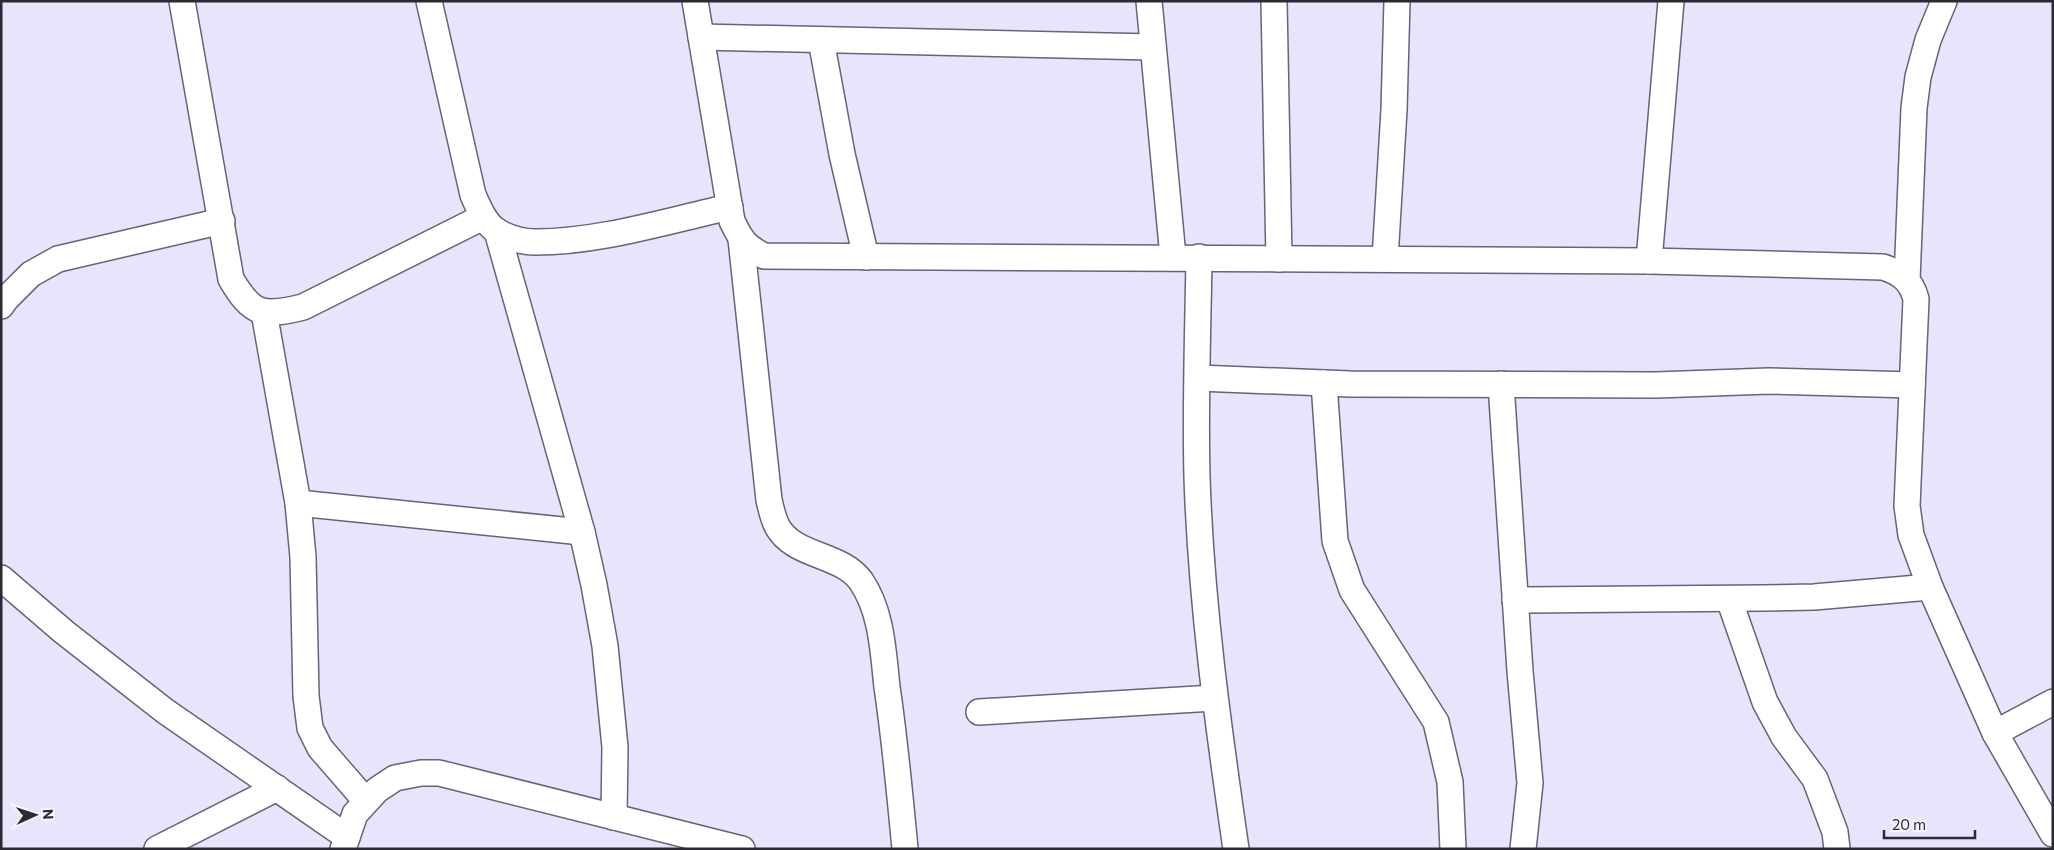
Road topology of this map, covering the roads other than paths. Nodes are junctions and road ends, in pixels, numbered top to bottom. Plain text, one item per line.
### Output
1 (182, 1) edge
2 (429, 1) edge
3 (695, 1) edge
4 (1149, 1) edge
5 (1274, 1) edge
6 (1397, 1) edge
7 (1671, 1) edge
8 (1944, 1) edge
9 (701, 37) junction
10 (821, 40) junction
11 (1153, 46) junction
12 (730, 207) junction
13 (222, 221) junction
14 (490, 224) junction
15 (740, 239) junction
16 (866, 257) junction
17 (1173, 257) junction
18 (1199, 258) junction
19 (1279, 259) junction
20 (1385, 259) junction
21 (1649, 261) junction
22 (1907, 280) junction
23 (1, 306) edge
24 (264, 312) junction
25 (1198, 378) junction
26 (1324, 383) junction
27 (1501, 384) junction
28 (1912, 385) junction
29 (298, 503) junction
30 (582, 532) junction
31 (1, 578) edge
32 (1930, 587) junction
33 (1730, 599) junction
34 (1515, 600) junction
35 (1214, 698) junction
36 (2053, 702) edge
37 (979, 712) dead end
38 (1995, 733) junction
39 (277, 788) junction
40 (366, 801) junction
41 (614, 817) junction
42 (2053, 834) edge
43 (345, 843) edge
44 (157, 849) edge
45 (742, 849) edge
46 (905, 849) edge
47 (1236, 849) edge
48 (1453, 849) edge
49 (1523, 849) edge
50 (1837, 849) edge

1 - 13 street
2 - 14 street
3 - 9 street
4 - 11 street
5 - 19 street
6 - 20 street
7 - 21 street
8 - 22 street
9 - 10 street
9 - 12 street
10 - 11 street
10 - 16 street
11 - 17 street
12 - 14 street
12 - 15 street
13 - 23 street
13 - 24 street
14 - 24 street
14 - 30 street
15 - 16 street
15 - 46 street
16 - 17 street
17 - 18 street
18 - 19 street
18 - 25 street
19 - 20 street
20 - 21 street
21 - 22 street
22 - 28 street
24 - 29 street
25 - 26 street
25 - 35 street
26 - 27 street
26 - 48 street
27 - 28 street
27 - 34 street
28 - 32 street
29 - 30 street
29 - 40 street
30 - 41 street
31 - 39 street
32 - 33 street
32 - 38 street
33 - 34 street
33 - 50 street
34 - 49 street
35 - 37 street
35 - 47 street
36 - 38 street
38 - 42 street
39 - 43 street
39 - 44 street
40 - 41 street
40 - 43 street
41 - 45 street

